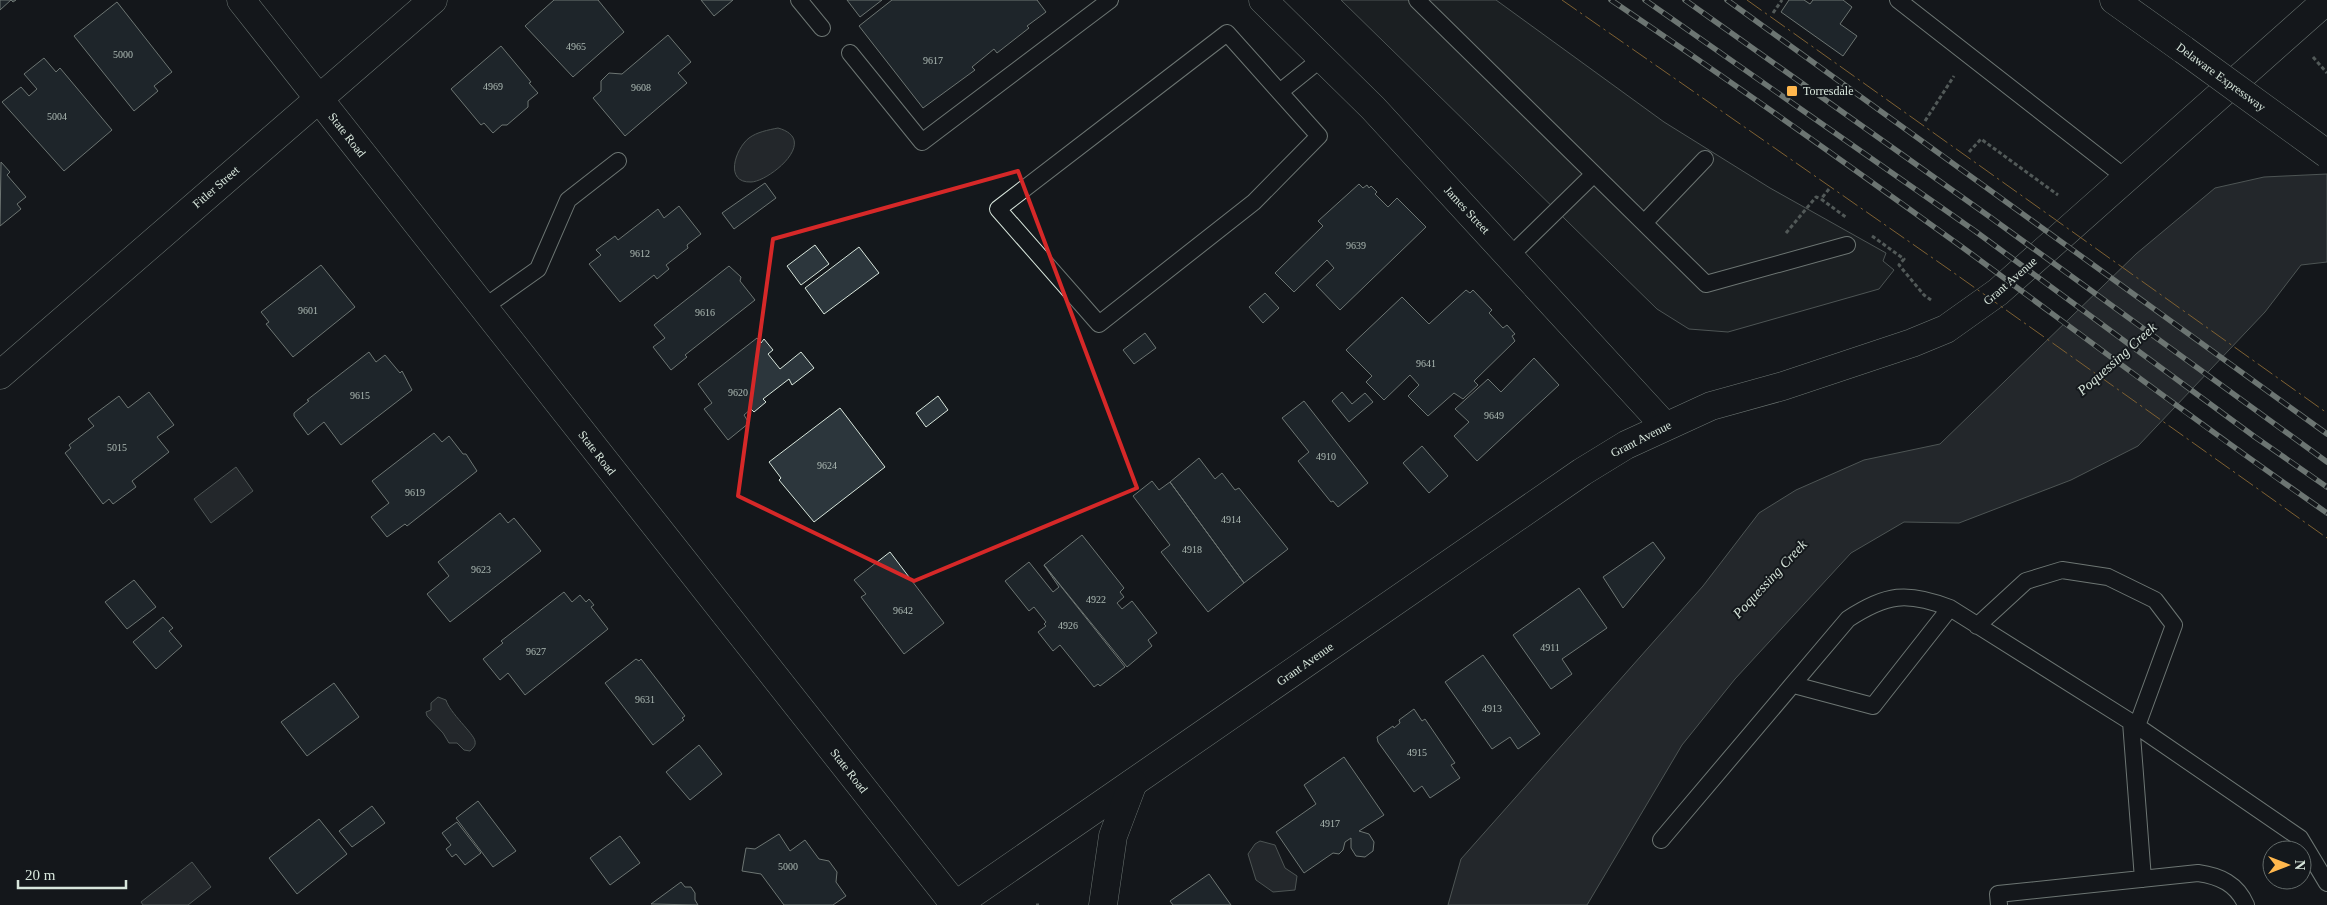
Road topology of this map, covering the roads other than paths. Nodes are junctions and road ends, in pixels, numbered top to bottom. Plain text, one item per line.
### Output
1 (241, 0) edge
2 (433, 0) edge
3 (799, 0) edge
4 (1110, 0) edge
5 (1263, 0) edge
6 (1417, 0) edge
7 (1898, 0) edge
8 (2114, 0) edge
9 (2327, 0) edge
10 (822, 28) dead end
11 (850, 53) dead end
12 (1322, 58) junction
13 (1280, 91) junction
14 (318, 98) junction
15 (2327, 154) edge
16 (1705, 159) dead end
17 (618, 161) dead end
18 (1594, 174) junction
19 (2126, 178) junction
20 (1644, 223) junction
21 (1847, 245) dead end
22 (1510, 256) junction
23 (483, 308) junction
24 (0, 375) edge
25 (1665, 426) junction
26 (1950, 608) junction
27 (1977, 626) junction
28 (1794, 685) junction
29 (2134, 724) junction
30 (1133, 783) junction
31 (1662, 840) dead end
32 (2143, 879) junction
33 (2327, 883) edge
34 (956, 905) edge
35 (1102, 905) edge
36 (1999, 905) edge
37 (2246, 905) edge

1 - 14 main road, State Road
2 - 14 main road, Fitler Street
3 - 10 lane
4 - 11 lane
5 - 12 main road, James Street
6 - 18 lane
7 - 19 lane
8 - 15 main road, Delaware Expressway, bridge
9 - 19 main road, Grant Avenue
12 - 13 lane
12 - 22 main road, James Street
13 - 13 lane
14 - 23 main road, State Road
14 - 24 main road, Fitler Street
16 - 20 lane
17 - 23 lane
18 - 20 lane
18 - 22 lane
19 - 25 main road, Grant Avenue
20 - 21 lane
22 - 25 main road, James Street
23 - 34 main road, State Road
25 - 30 main road, Grant Avenue
26 - 27 lane
26 - 28 lane
26 - 28 lane
27 - 29 lane
27 - 29 lane
28 - 31 lane
29 - 32 lane
29 - 33 lane
30 - 34 main road, Grant Avenue
30 - 35 main road
32 - 36 lane
32 - 37 lane

